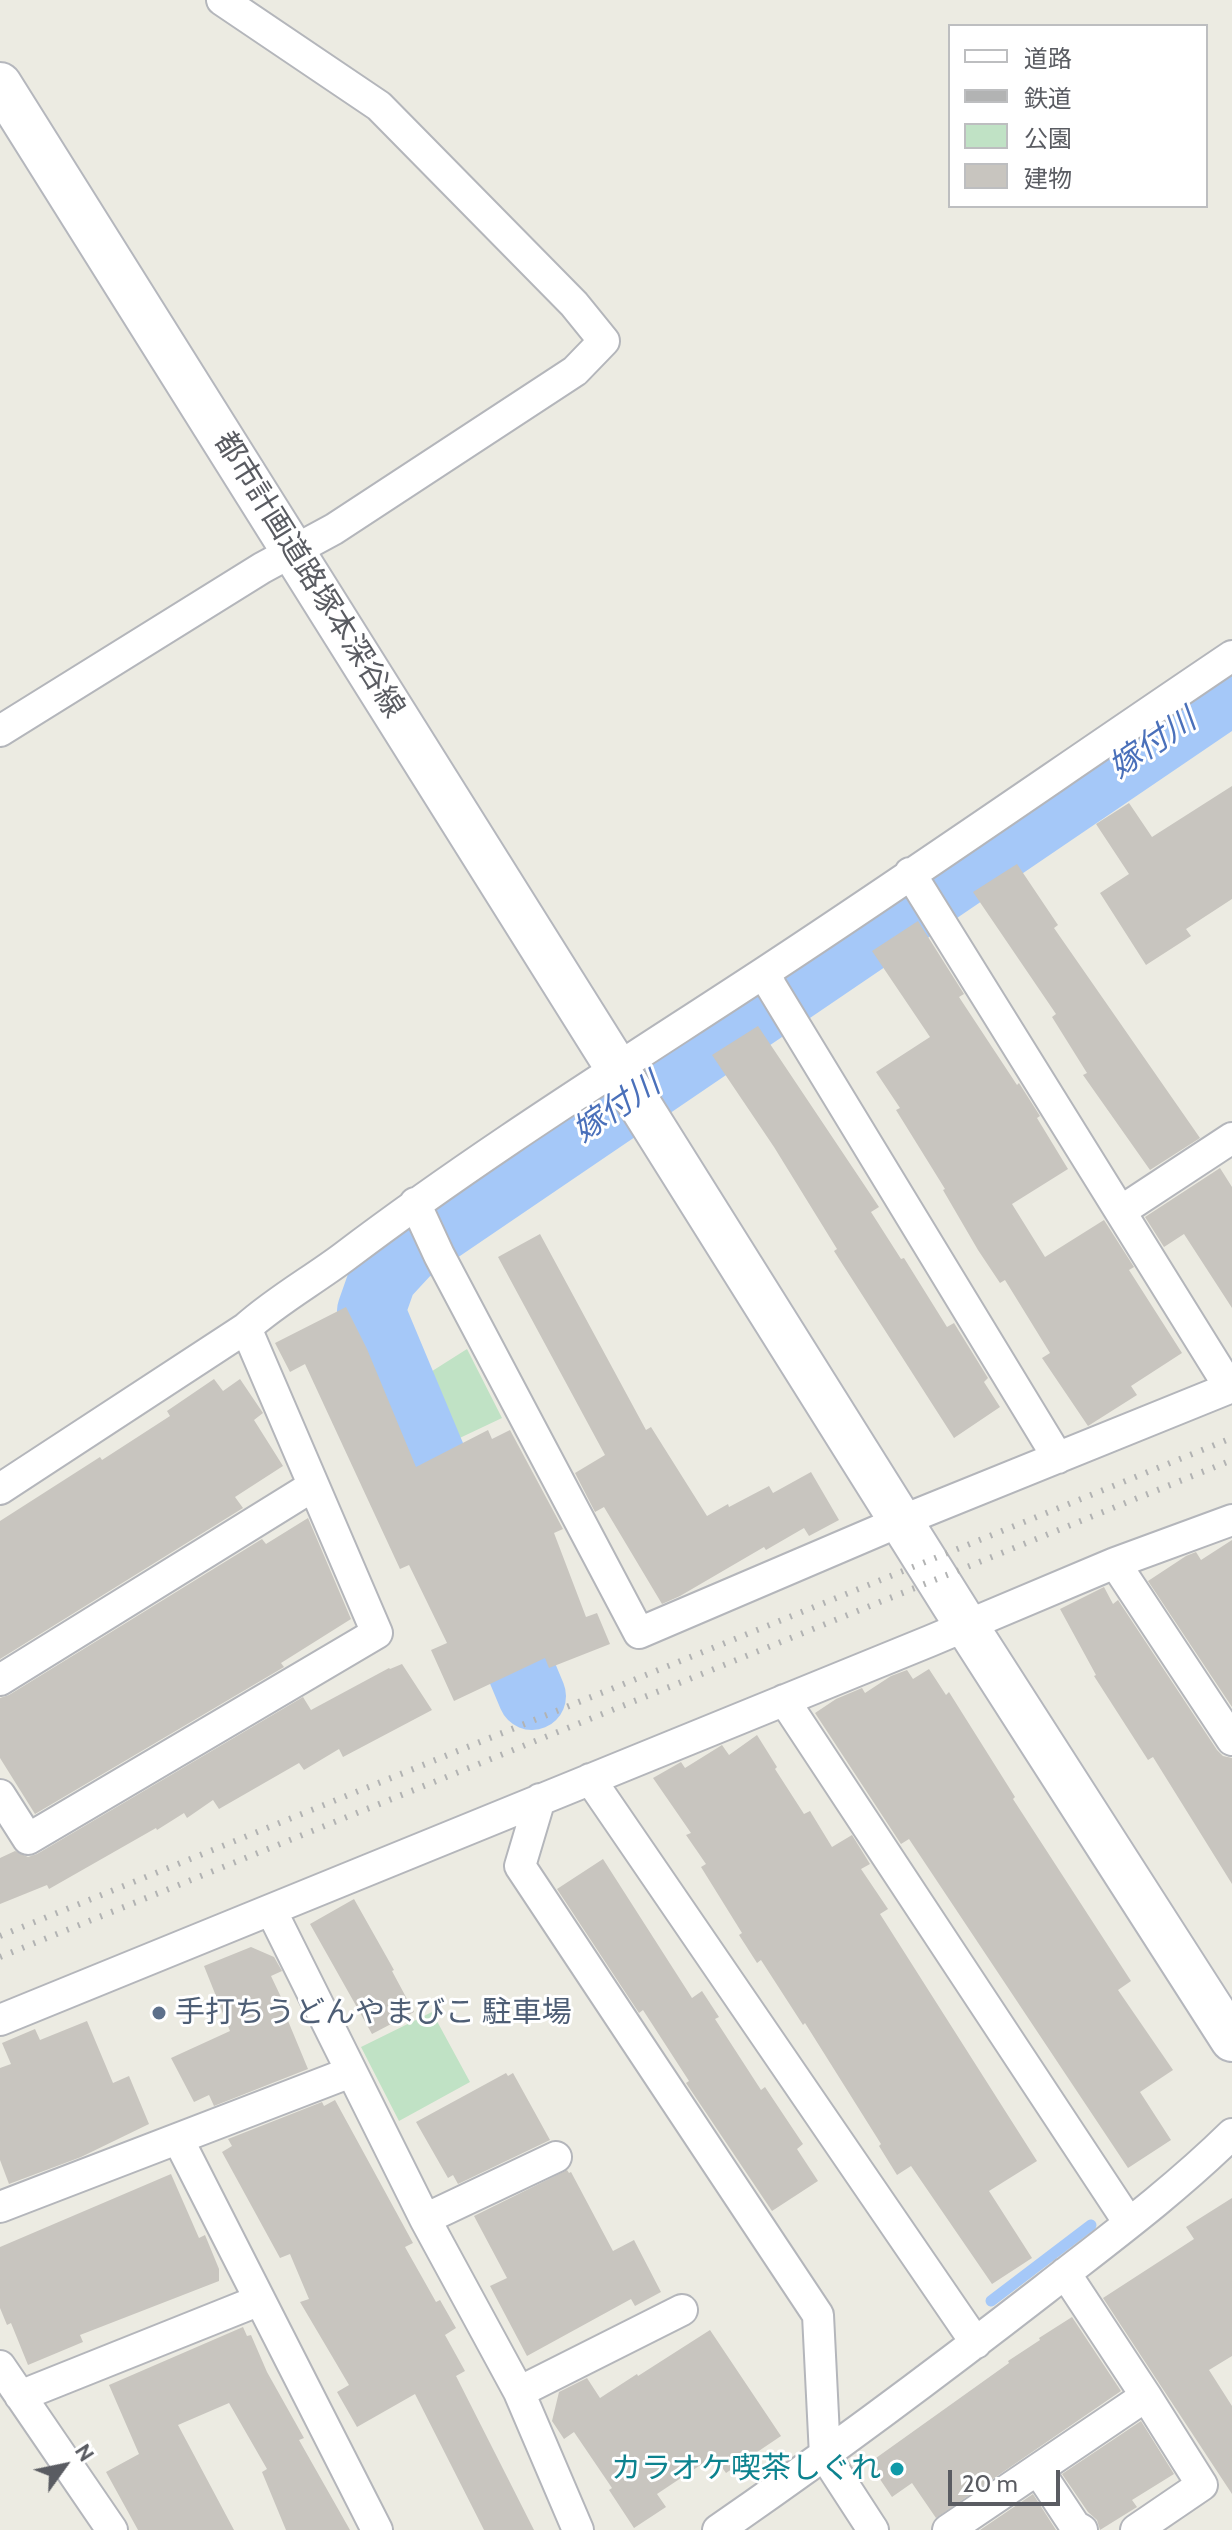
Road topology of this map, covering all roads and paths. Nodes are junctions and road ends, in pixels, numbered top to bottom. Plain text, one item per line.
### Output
1 (222, 0) edge
2 (0, 84) edge
3 (295, 551) junction
4 (1232, 656) edge
5 (0, 731) edge
6 (910, 873) junction
7 (766, 972) junction
8 (617, 1066) junction
9 (1232, 1138) edge
10 (415, 1203) junction
11 (1121, 1211) junction
12 (246, 1328) junction
13 (1231, 1387) edge
14 (1058, 1458) junction
15 (313, 1486) junction
16 (0, 1489) edge
17 (1232, 1520) edge
18 (901, 1521) junction
19 (1115, 1563) junction
20 (966, 1625) junction
21 (0, 1680) edge
22 (784, 1700) junction
23 (1232, 1740) edge
24 (590, 1779) junction
25 (0, 1795) edge
26 (540, 1799) junction
27 (271, 1910) junction
28 (0, 2020) edge
29 (1232, 2040) edge
30 (351, 2072) junction
31 (1232, 2134) edge
32 (178, 2139) junction
33 (556, 2157) dead end
34 (0, 2207) edge
35 (425, 2219) junction
36 (1129, 2223) junction
37 (1065, 2273) junction
38 (260, 2300) junction
39 (682, 2310) dead end
40 (976, 2343) junction
41 (0, 2366) edge
42 (519, 2392) junction
43 (20, 2396) junction
44 (1146, 2396) junction
45 (825, 2456) junction
46 (1038, 2470) junction
47 (112, 2530) edge
48 (377, 2530) edge
49 (578, 2530) edge
50 (718, 2530) edge
51 (873, 2530) edge
52 (948, 2530) edge
53 (1082, 2530) edge
54 (1136, 2530) edge

1 - 3 street
2 - 3 street, 都市計画道路塚本深谷線
3 - 5 street
3 - 8 street, 都市計画道路塚本深谷線
4 - 6 street
6 - 7 street
6 - 11 street
7 - 8 street
7 - 14 street
8 - 10 street
8 - 18 street, 都市計画道路塚本深谷線
9 - 11 street
10 - 12 street
10 - 18 street
11 - 13 street
12 - 15 street
12 - 16 street
13 - 14 street
14 - 18 street
15 - 21 street
15 - 25 street
17 - 19 street
18 - 20 street, 都市計画道路塚本深谷線
19 - 20 street
19 - 23 street
20 - 22 street
20 - 29 street, 都市計画道路塚本深谷線
22 - 24 street
22 - 36 street
24 - 26 street
24 - 40 street
26 - 27 street
26 - 45 street
27 - 28 street
27 - 30 street
30 - 32 street
30 - 35 street
31 - 36 street
32 - 34 street
32 - 38 street
33 - 35 street
35 - 42 street
36 - 37 street
37 - 40 street
37 - 44 street
38 - 43 street
38 - 48 street
39 - 42 street
40 - 45 street
41 - 43 street
42 - 49 street
43 - 47 street
44 - 46 street
44 - 54 street
45 - 50 street
45 - 51 street
46 - 52 street
46 - 53 street

